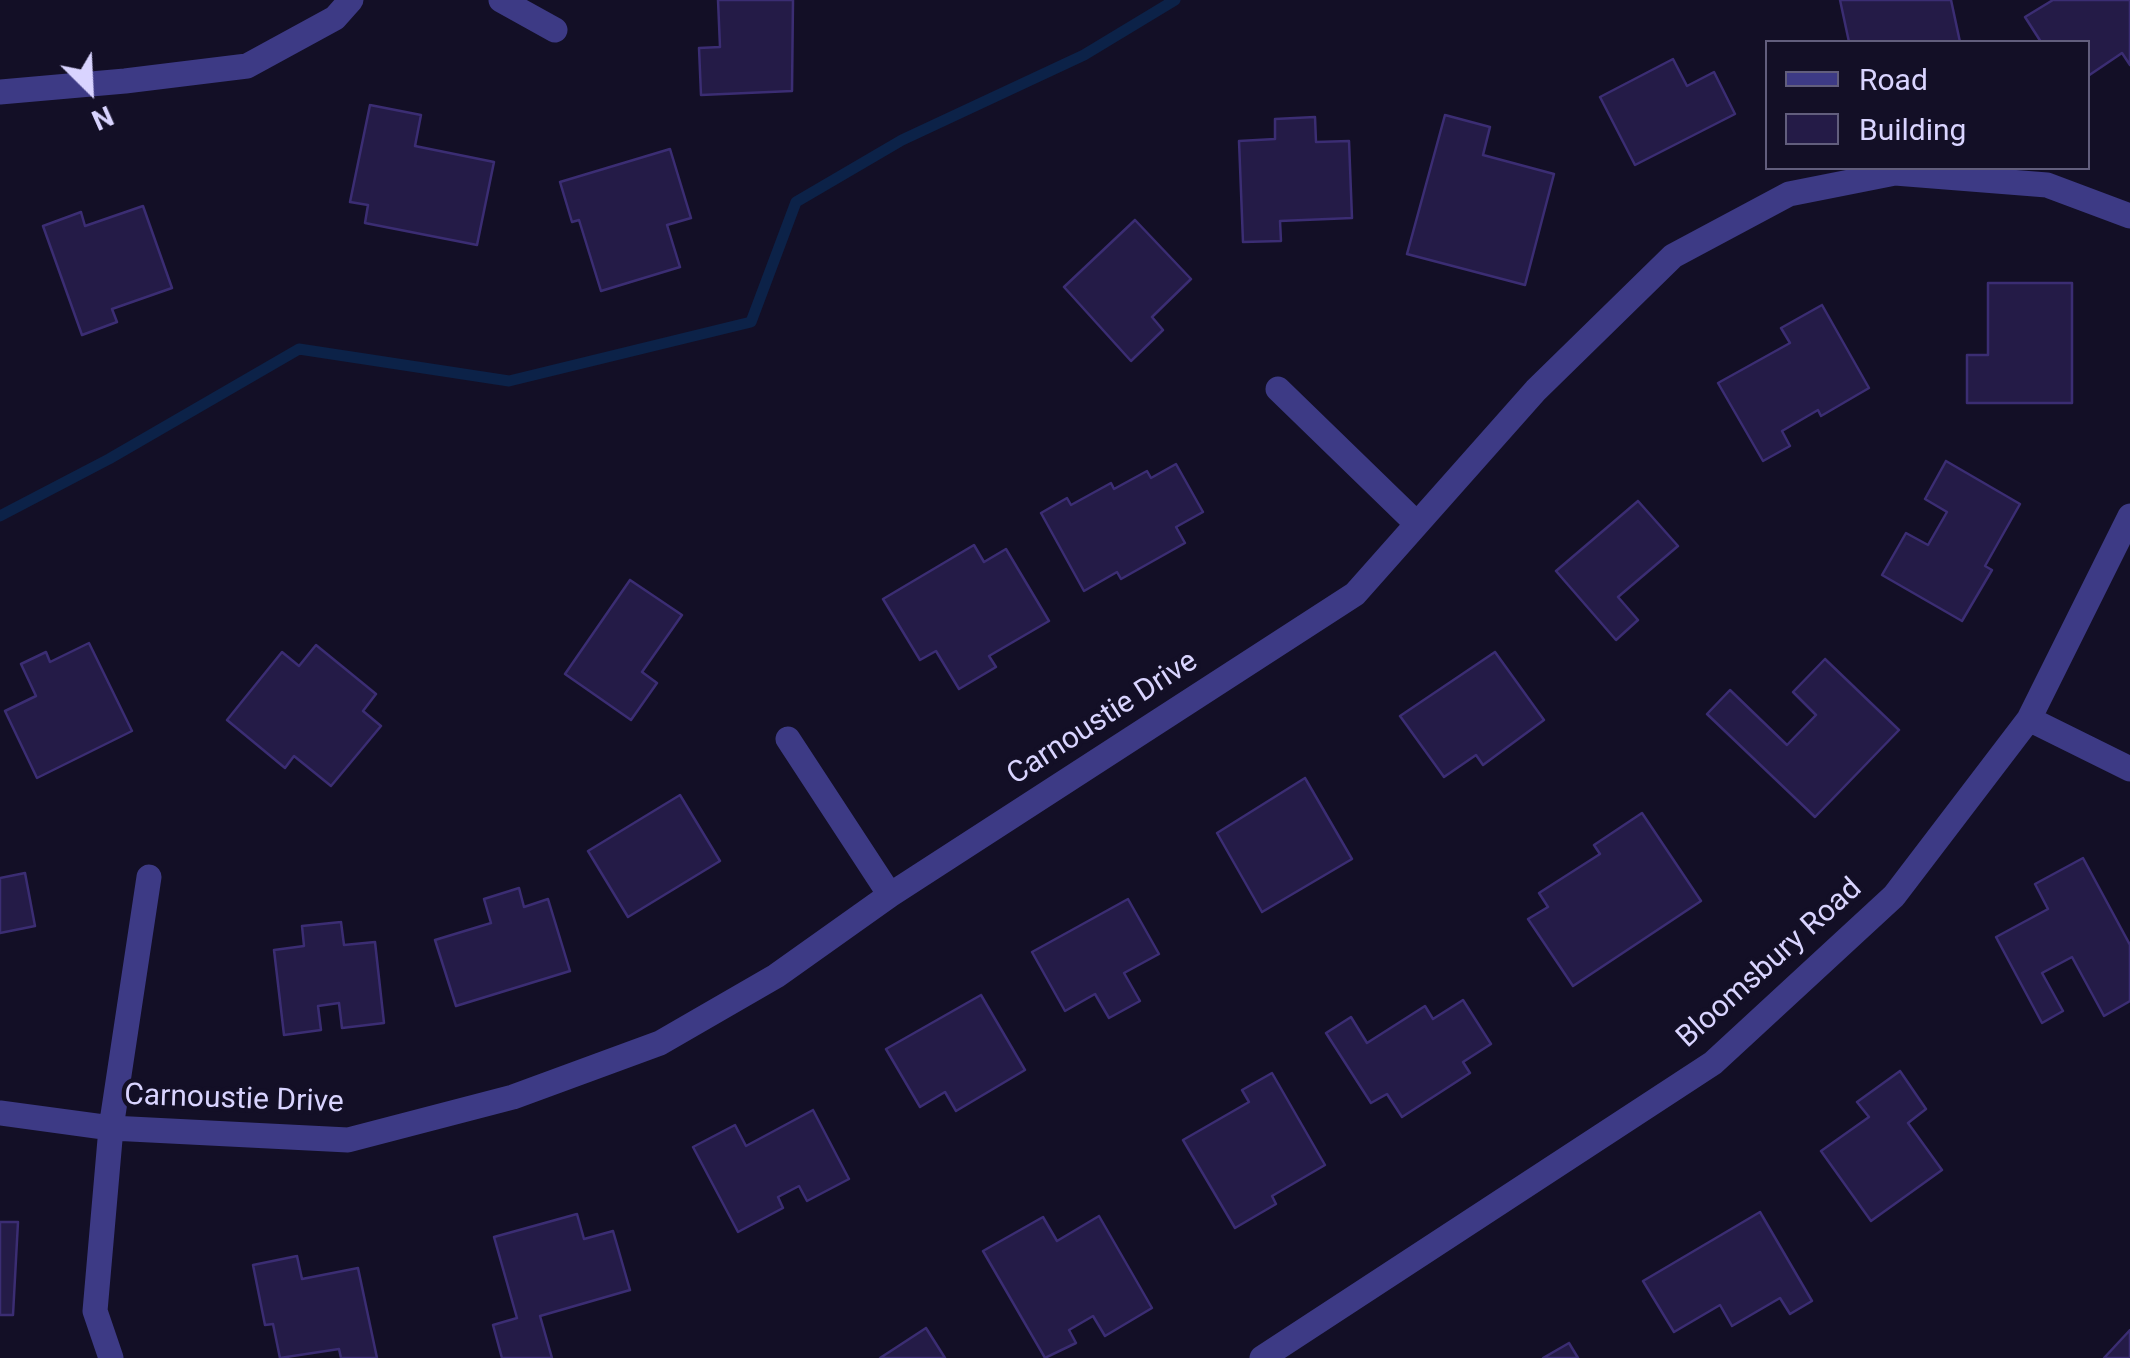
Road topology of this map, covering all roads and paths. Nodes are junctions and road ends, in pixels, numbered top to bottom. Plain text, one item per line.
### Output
1 (352, 0) edge
2 (501, 0) edge
3 (555, 30) dead end
4 (0, 92) edge
5 (2130, 216) edge
6 (1278, 389) dead end
7 (2130, 516) edge
8 (1416, 523) junction
9 (2029, 720) junction
10 (788, 739) dead end
11 (2130, 769) edge
12 (149, 877) dead end
13 (890, 895) junction
14 (0, 1113) edge
15 (111, 1128) junction
16 (111, 1358) edge
17 (1262, 1358) edge

1 - 4 street
2 - 3 street
5 - 8 street, Carnoustie Drive
6 - 8 street
7 - 9 street, Bloomsbury Road
8 - 13 street, Carnoustie Drive
9 - 11 street
9 - 17 street, Bloomsbury Road
10 - 13 street
12 - 15 street
13 - 15 street, Carnoustie Drive
14 - 15 street, Carnoustie Drive
15 - 16 street

